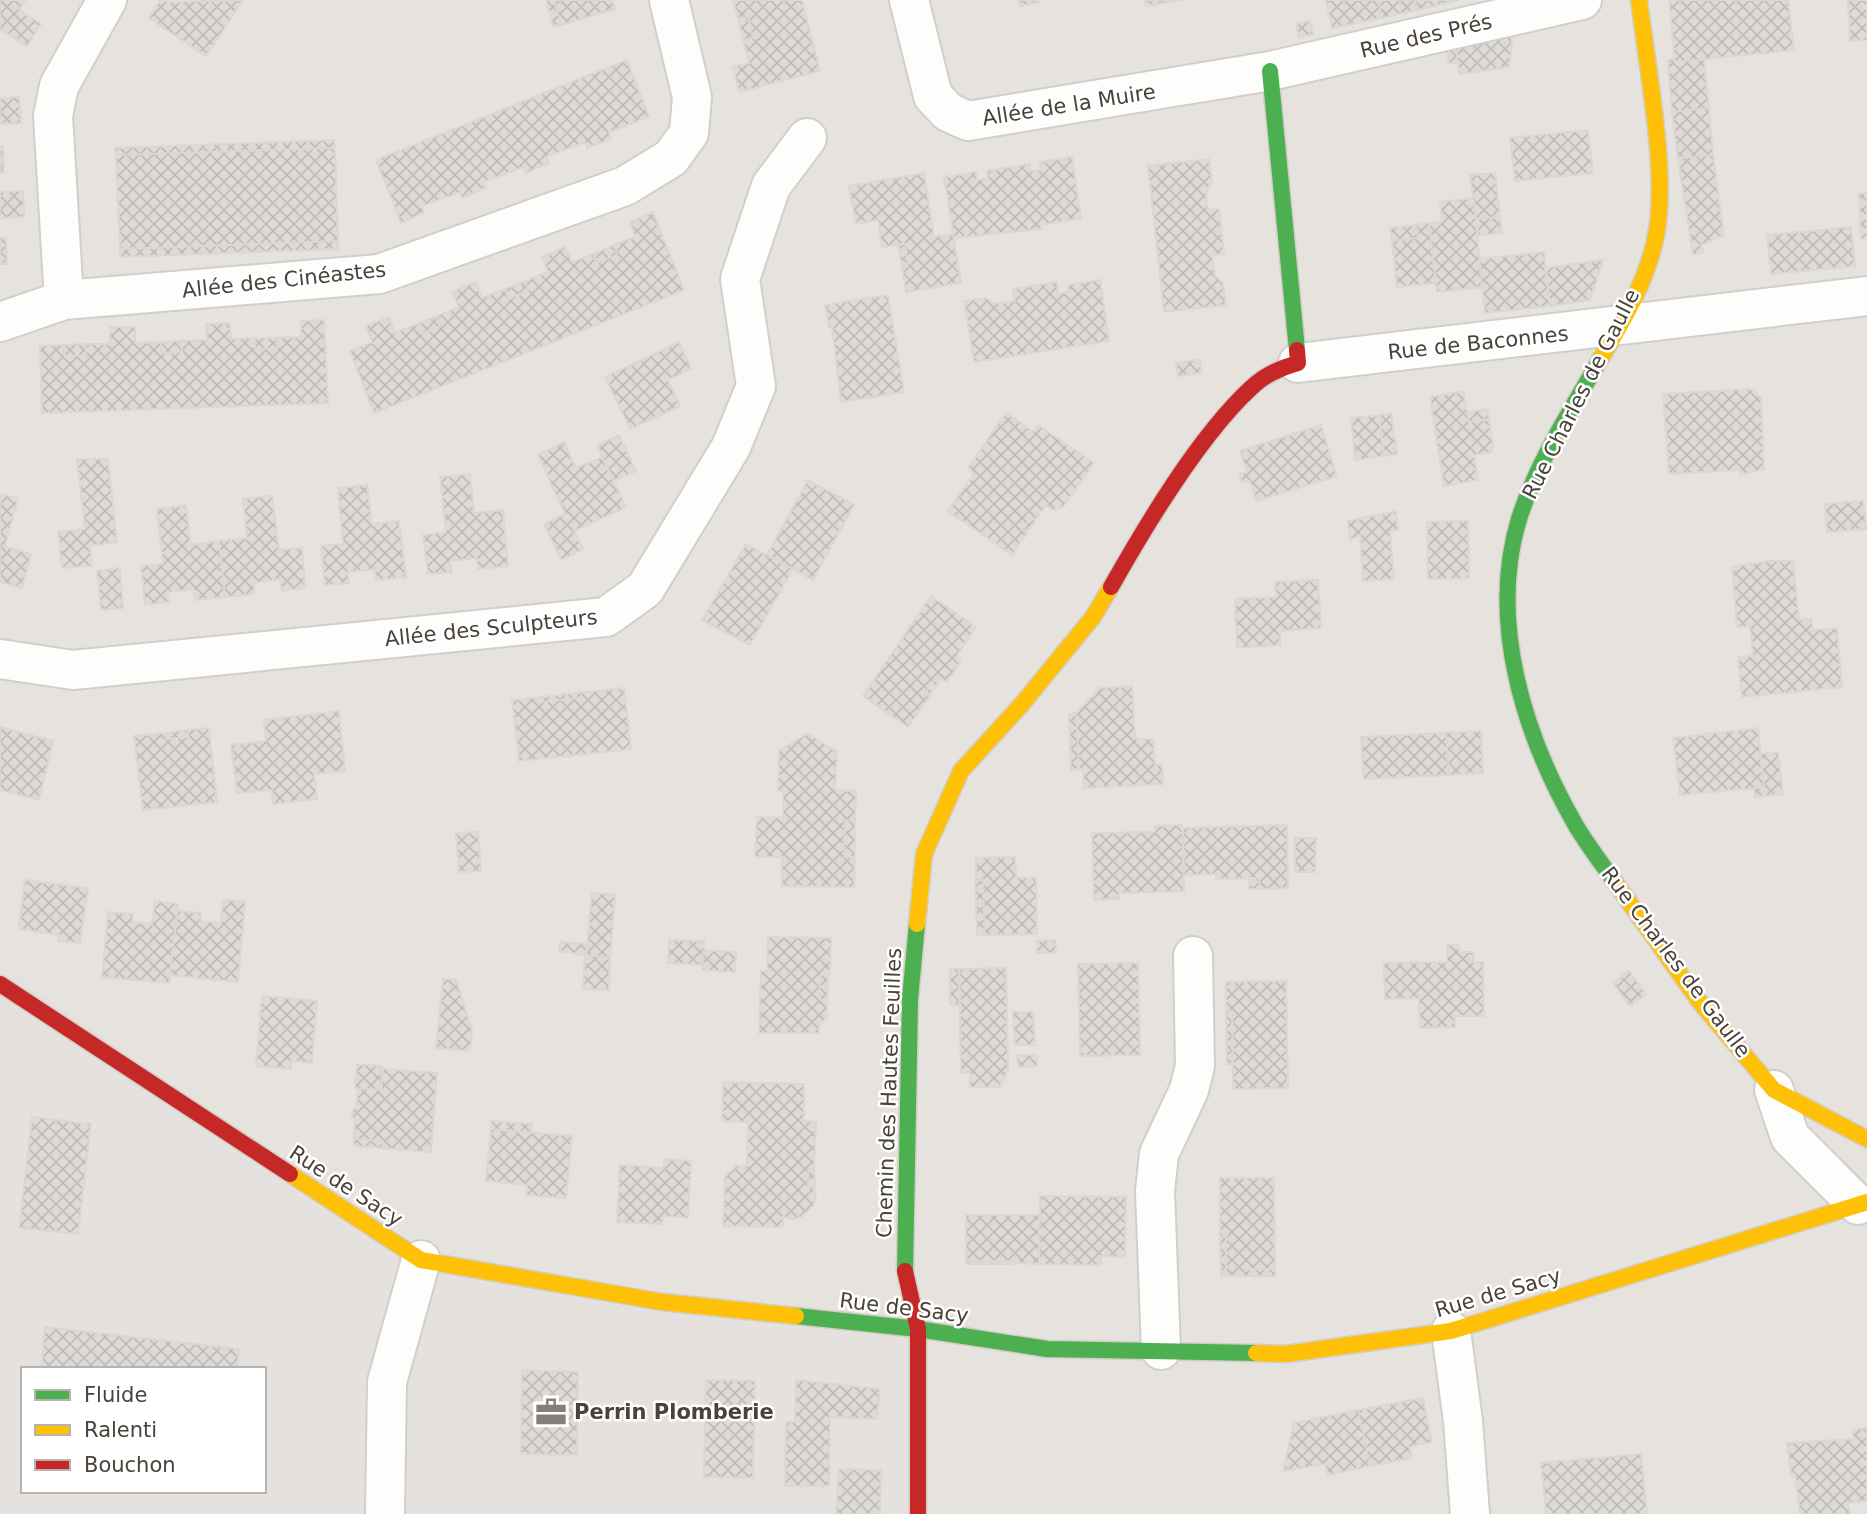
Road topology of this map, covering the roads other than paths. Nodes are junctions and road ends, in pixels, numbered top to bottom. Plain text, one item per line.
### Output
1 (107, 0) edge
2 (668, 0) edge
3 (909, 0) edge
4 (1582, 0) edge
5 (1639, 0) edge
6 (1270, 71) junction
7 (807, 138) dead end
8 (1867, 296) edge
9 (64, 300) junction
10 (0, 322) edge
11 (1620, 326) junction
12 (1298, 363) junction
13 (0, 659) edge
14 (1193, 956) dead end
15 (0, 984) edge
16 (1774, 1090) junction
17 (1867, 1139) edge
18 (1863, 1203) edge
19 (421, 1260) junction
20 (918, 1329) junction
21 (1451, 1331) junction
22 (1161, 1350) junction
23 (386, 1514) edge
24 (918, 1514) edge
25 (1470, 1514) edge

1 - 9 street
2 - 9 street, Allée des Cinéastes
3 - 6 street, Allée de la Muire
4 - 6 street, Rue des Prés
5 - 11 street, Rue Charles de Gaulle
6 - 12 street
7 - 13 street, Allée des Sculpteurs
8 - 11 street, Rue de Baconnes
9 - 10 street, Allée des Cinéastes
11 - 12 street, Rue de Baconnes
11 - 16 street, Rue Charles de Gaulle
12 - 20 street, Chemin des Hautes Feuilles
14 - 22 street
15 - 19 street, Rue de Sacy
16 - 17 street, Rue Charles de Gaulle
16 - 18 street, Rue Charles de Gaulle
18 - 21 street, Rue de Sacy
19 - 20 street, Rue de Sacy
19 - 23 street
20 - 22 street, Rue de Sacy
20 - 24 street, Chemin des Hautes Feuilles
21 - 22 street, Rue de Sacy
21 - 25 street

